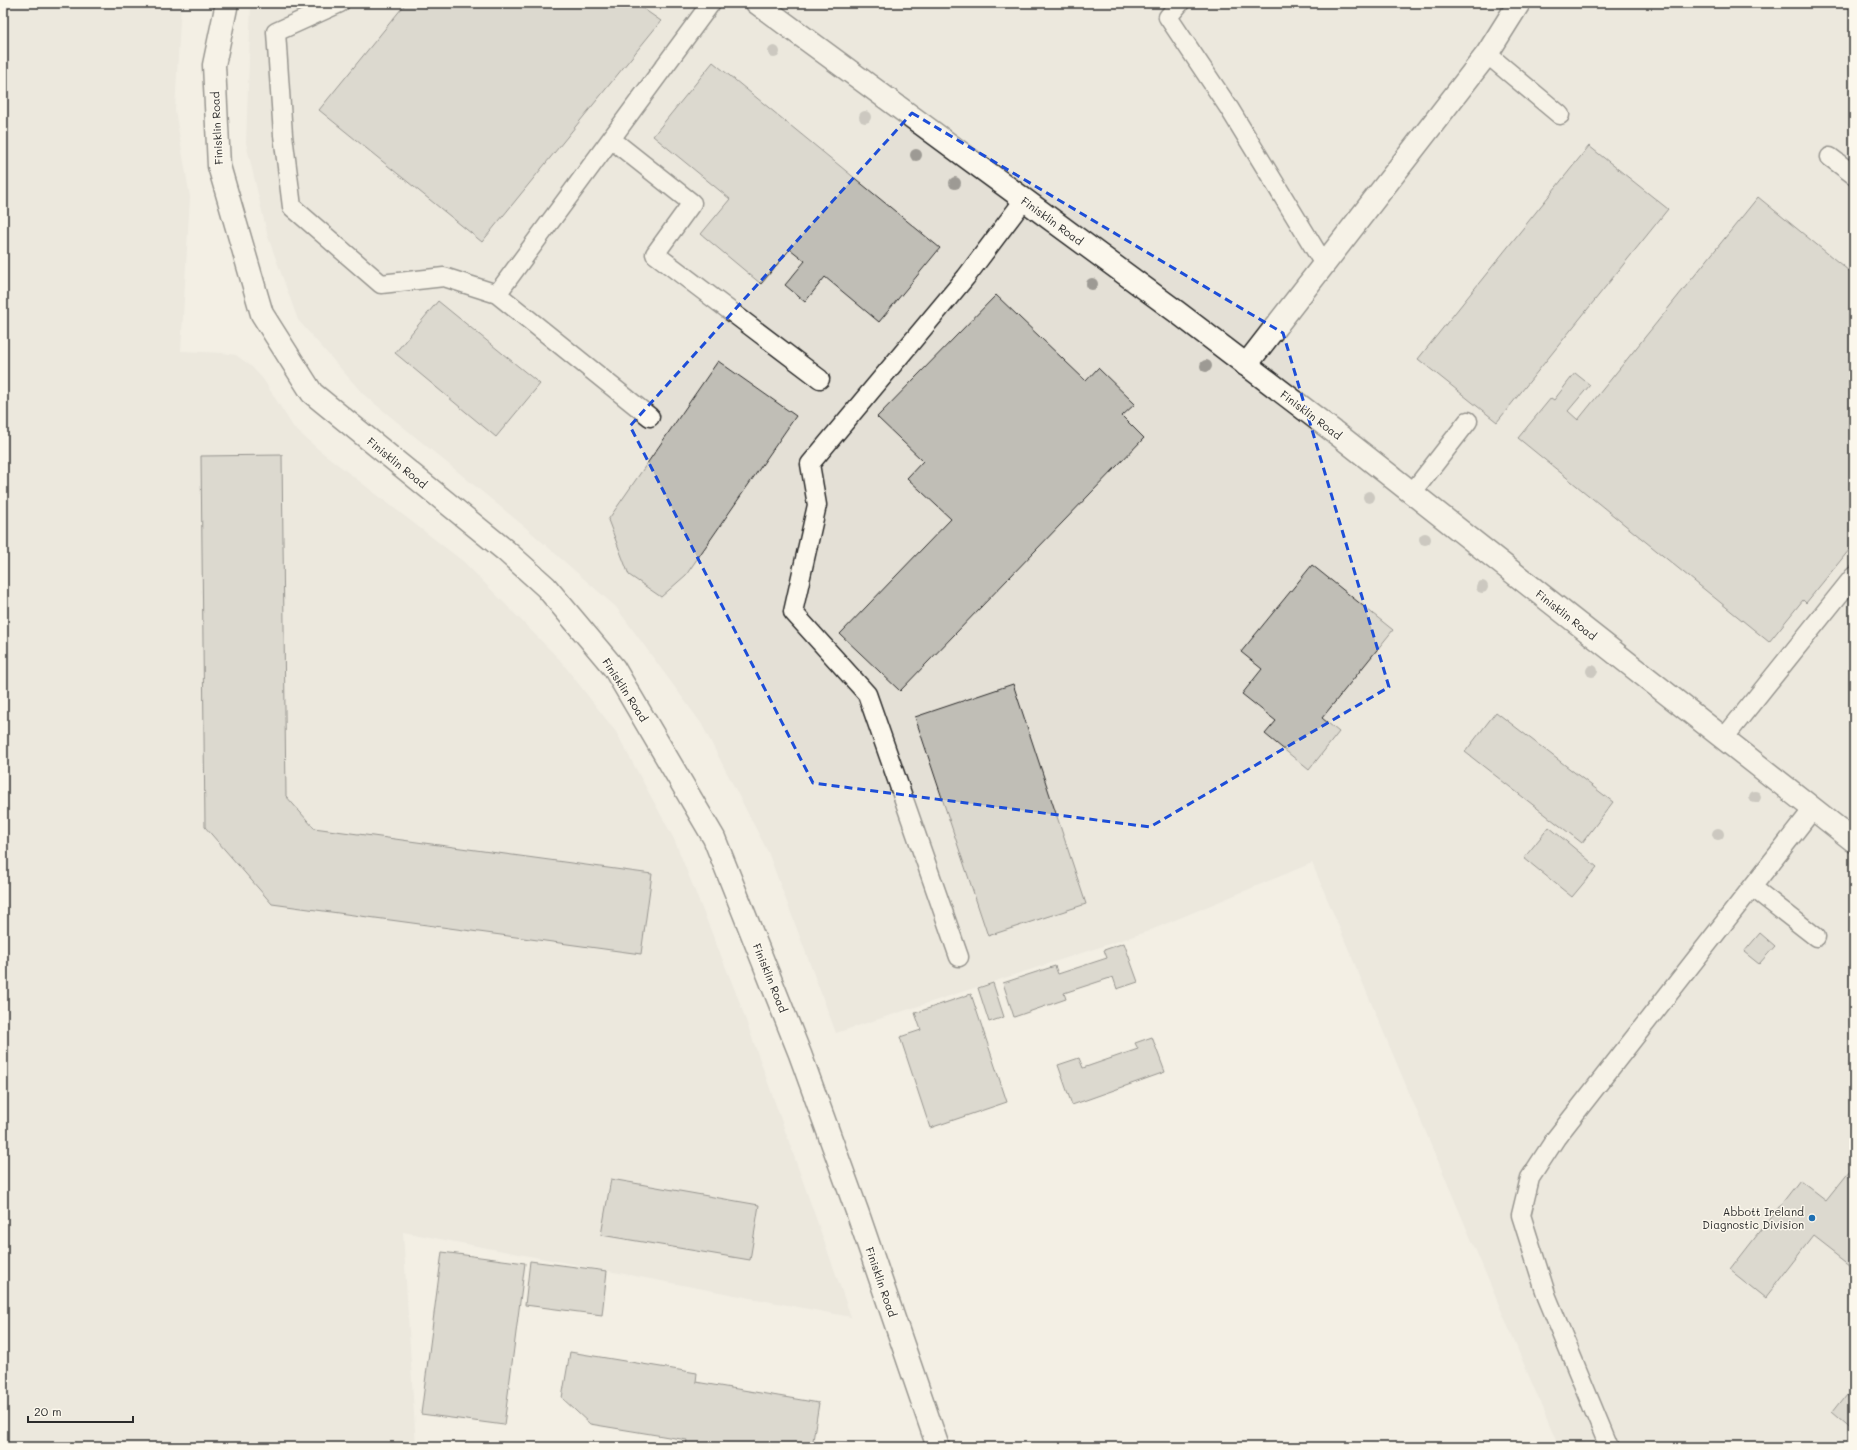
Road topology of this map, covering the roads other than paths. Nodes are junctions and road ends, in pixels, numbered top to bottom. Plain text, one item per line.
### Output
1 (227, 3) edge
2 (340, 3) edge
3 (711, 3) edge
4 (757, 3) edge
5 (1180, 3) edge
6 (1520, 3) edge
7 (1487, 54) junction
8 (1560, 115) dead end
9 (611, 139) junction
10 (1830, 157) dead end
11 (1854, 175) edge
12 (1024, 200) junction
13 (1324, 264) junction
14 (497, 294) junction
15 (1246, 365) junction
16 (820, 379) dead end
17 (650, 417) dead end
18 (1468, 421) dead end
19 (1412, 493) junction
20 (1854, 576) edge
21 (1724, 738) junction
22 (1812, 809) junction
23 (1854, 841) edge
24 (1752, 887) junction
25 (1816, 936) dead end
26 (959, 957) dead end
27 (938, 1447) edge
28 (1608, 1447) edge

1 - 27 street, Finisklin Road
2 - 14 lane
3 - 9 lane
4 - 12 street, Finisklin Road
5 - 13 lane
6 - 7 street
7 - 8 lane
7 - 13 street
9 - 14 lane
9 - 16 lane
10 - 11 lane
12 - 15 street, Finisklin Road
12 - 26 lane
13 - 15 street
14 - 17 lane
15 - 19 street, Finisklin Road
18 - 19 lane
19 - 21 street, Finisklin Road
20 - 21 lane
21 - 22 street, Finisklin Road
22 - 23 street, Finisklin Road
22 - 24 lane
24 - 25 lane
24 - 28 lane

